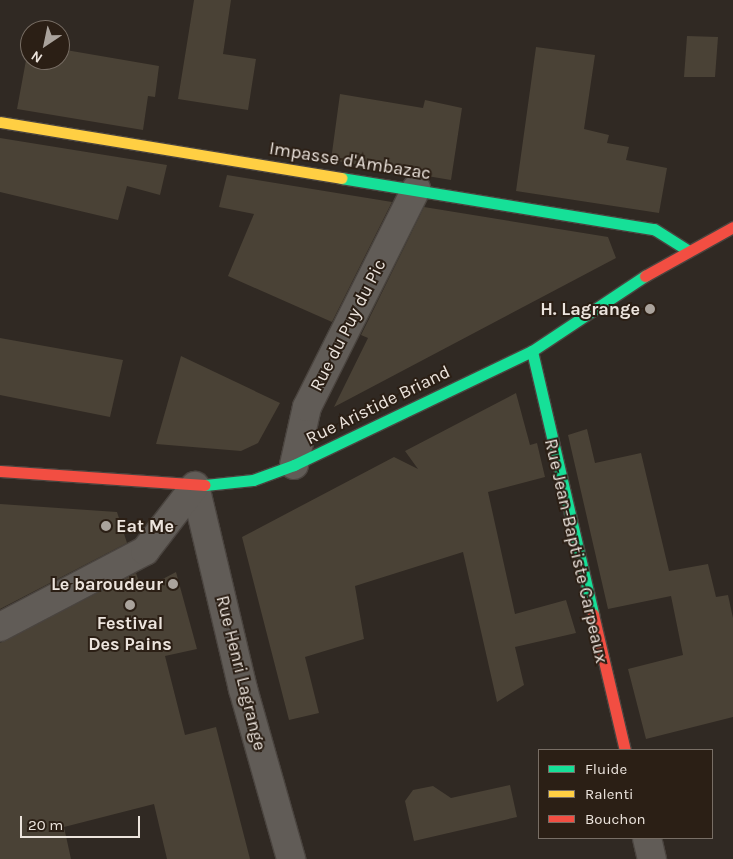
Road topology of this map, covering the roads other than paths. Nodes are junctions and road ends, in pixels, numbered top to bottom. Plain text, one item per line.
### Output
1 (0, 122) edge
2 (416, 189) junction
3 (733, 227) edge
4 (689, 251) junction
5 (532, 351) junction
6 (294, 466) junction
7 (0, 471) edge
8 (196, 486) junction
9 (0, 627) edge
10 (625, 749) edge
11 (647, 839) edge
12 (291, 859) edge
13 (652, 859) edge

1 - 2 street, Impasse d'Ambazac
2 - 4 street, Impasse d'Ambazac
2 - 6 street, Rue du Puy du Pic
3 - 4 street, Rue Aristide Briand
4 - 5 street, Rue Aristide Briand
5 - 6 street, Rue Aristide Briand
5 - 10 street, Rue Jean-Baptiste Carpeaux
6 - 8 street, Rue Aristide Briand
7 - 8 street, Rue Aristide Briand
8 - 9 street
8 - 12 street, Rue Henri Lagrange
11 - 13 street

